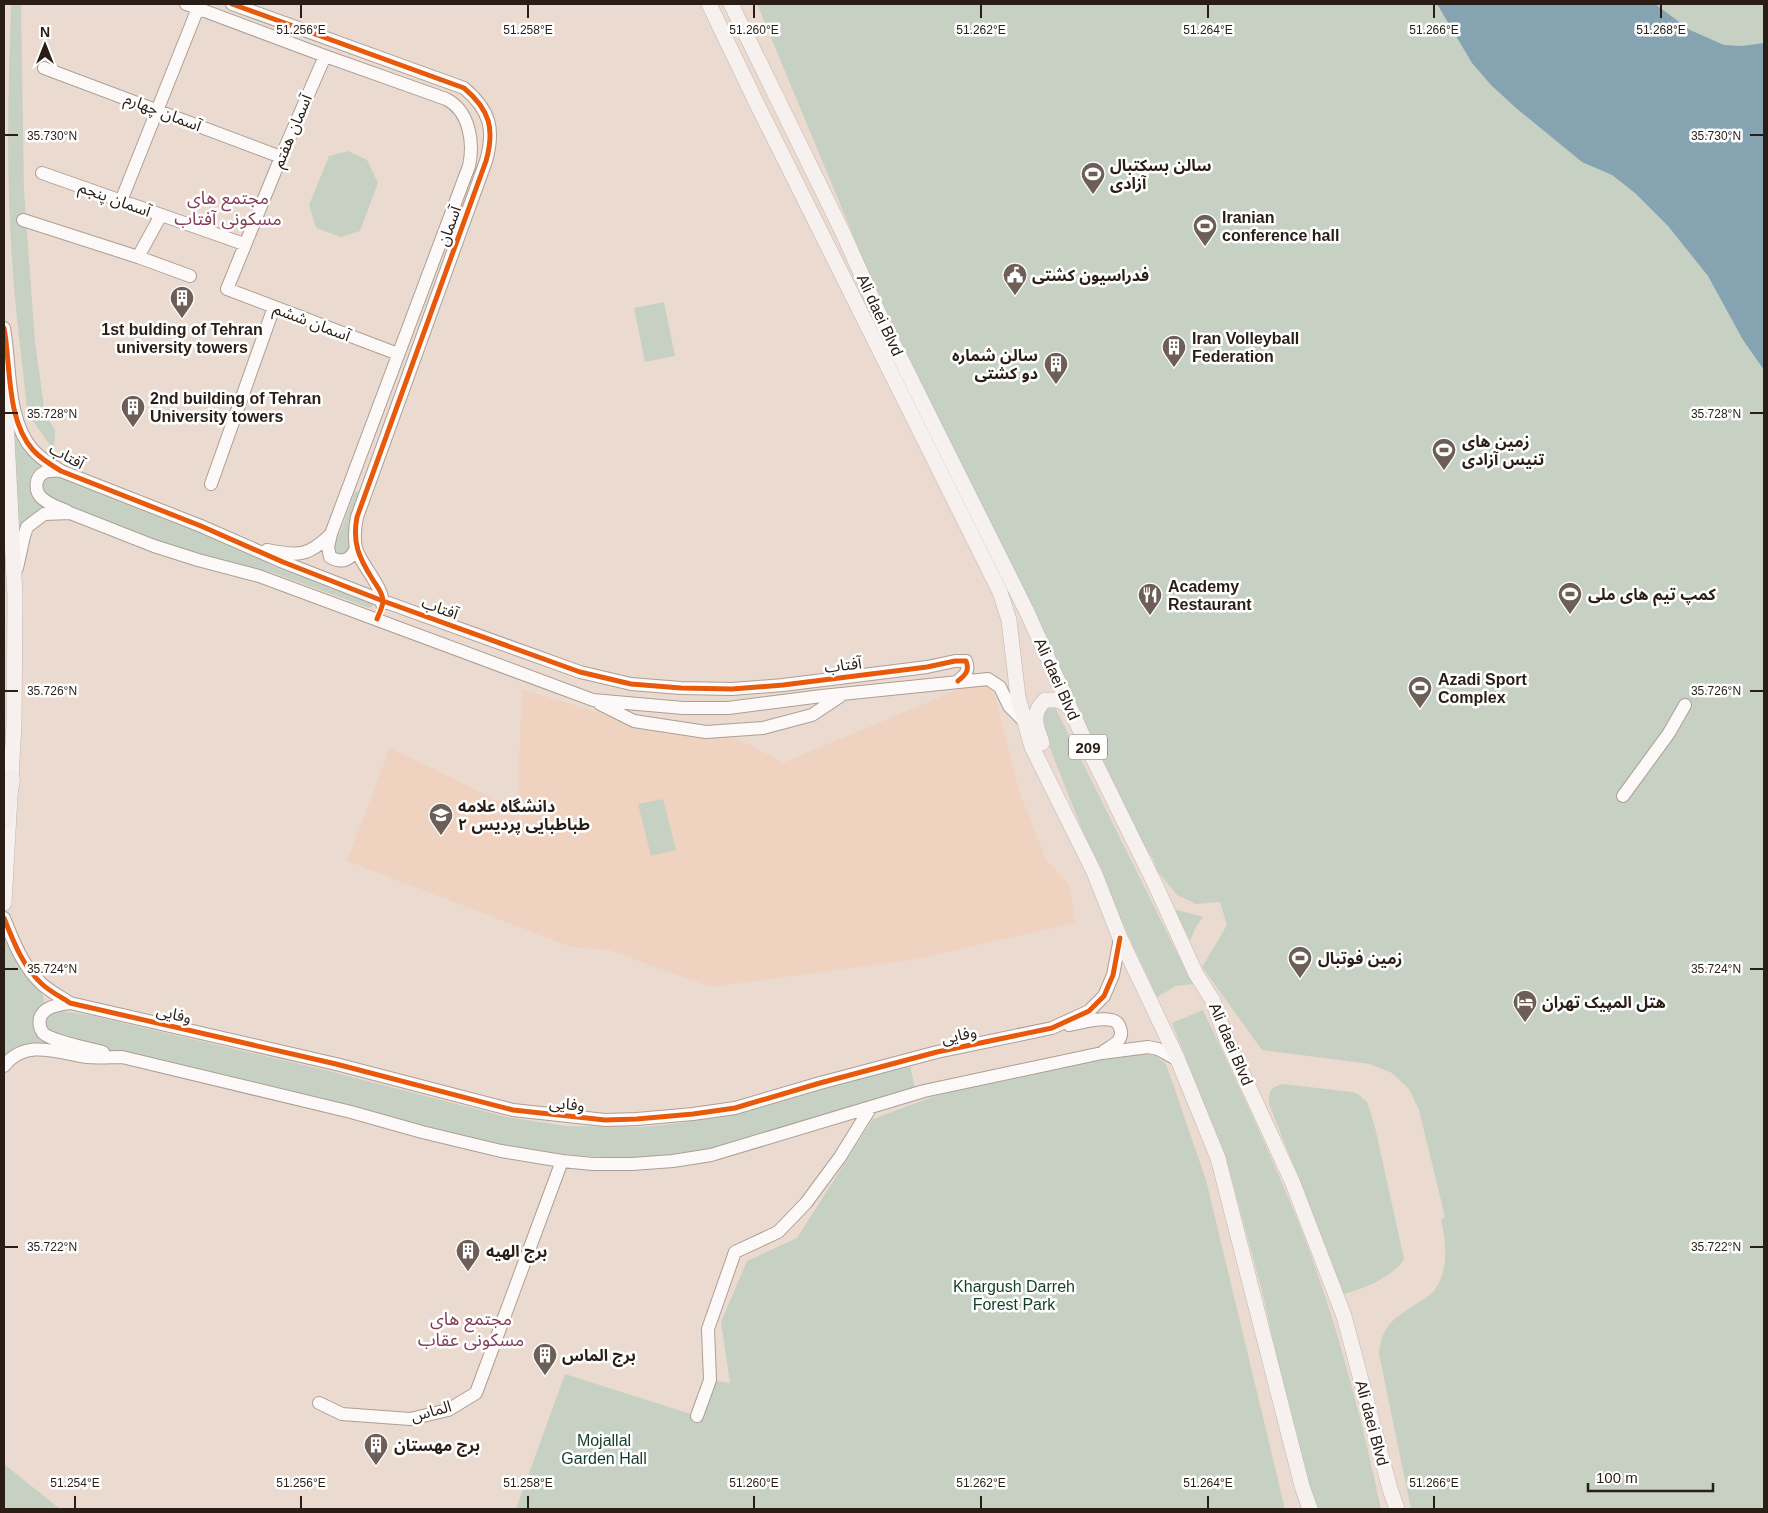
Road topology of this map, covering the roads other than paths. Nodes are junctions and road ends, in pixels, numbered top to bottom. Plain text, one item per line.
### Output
1 (235, 4) edge
2 (262, 4) edge
3 (709, 4) edge
4 (731, 4) edge
5 (192, 6) edge
6 (224, 18) junction
7 (285, 23) junction
8 (325, 56) junction
9 (44, 68) dead end
10 (157, 110) junction
11 (281, 157) junction
12 (42, 173) dead end
13 (121, 201) junction
14 (161, 215) junction
15 (23, 220) dead end
16 (244, 244) junction
17 (138, 257) junction
18 (190, 276) dead end
19 (227, 289) joint
20 (274, 307) junction
21 (4, 328) edge
22 (398, 354) junction
23 (4, 380) edge
24 (61, 471) junction
25 (211, 484) dead end
26 (70, 513) junction
27 (330, 534) junction
28 (248, 547) junction
29 (356, 548) junction
30 (14, 582) junction
31 (383, 601) junction
32 (377, 619) junction
33 (958, 681) junction
34 (843, 694) junction
35 (591, 699) junction
36 (1685, 705) dead end
37 (1070, 706) junction
38 (1024, 721) junction
39 (11, 779) junction
40 (1623, 796) dead end
41 (1064, 811) junction
42 (4, 819) edge
43 (4, 903) edge
44 (4, 918) edge
45 (1120, 938) junction
46 (70, 1003) junction
47 (1052, 1028) junction
48 (1102, 1053) junction
49 (122, 1057) junction
50 (1178, 1060) junction
51 (4, 1066) edge
52 (871, 1107) junction
53 (562, 1161) junction
54 (319, 1403) dead end
55 (697, 1416) dead end
56 (1390, 1489) junction
57 (1310, 1509) edge
58 (1392, 1509) edge
59 (1397, 1509) edge

1 - 6 street, آسمان
1 - 7 street, آسمان
2 - 7 street
3 - 38 main road, Ali daei Blvd
4 - 37 main road, Ali daei Blvd / 209
5 - 6 street
5 - 10 street
6 - 8 street, آسمان
7 - 29 street, آسمان
8 - 11 street, آسمان هفتم
8 - 22 street, آسمان
9 - 10 street, آسمان چهارم
10 - 11 street, آسمان چهارم
10 - 13 street
11 - 16 street, آسمان هفتم
12 - 13 street, آسمان پنجم
13 - 14 street, آسمان پنجم
14 - 16 street, آسمان پنجم
14 - 17 street
15 - 17 street
16 - 19 street, آسمان هفتم
17 - 18 street
19 - 20 street, آسمان ششم
20 - 22 street, آسمان ششم
20 - 25 street
21 - 24 street, آفتاب
22 - 27 street, آسمان
23 - 30 main road
24 - 26 street
24 - 28 street, آفتاب
26 - 30 street, آفتاب
26 - 32 street, آفتاب
27 - 28 street
27 - 29 street
28 - 31 street, آفتاب
29 - 31 street, آسمان
30 - 39 main road
31 - 32 street
31 - 33 street, آفتاب
32 - 35 street, آفتاب
33 - 34 street, آفتاب
33 - 38 street, آفتاب
34 - 35 street, آفتاب
34 - 35 street
36 - 40 street
37 - 41 main road
37 - 56 main road, Ali daei Blvd / 209
38 - 41 main road, Ali daei Blvd
39 - 42 highway
39 - 43 main road
41 - 45 main road, Ali daei Blvd
44 - 46 street, وفایی
45 - 47 street, وفایی
45 - 50 main road, Ali daei Blvd
46 - 47 street, وفایی
46 - 49 street
47 - 48 street
48 - 50 street
48 - 52 street
49 - 51 street
49 - 53 street
50 - 57 main road, Ali daei Blvd
52 - 53 street
52 - 55 street
53 - 54 street, الماس
56 - 58 main road
56 - 59 main road, Ali daei Blvd / 209

